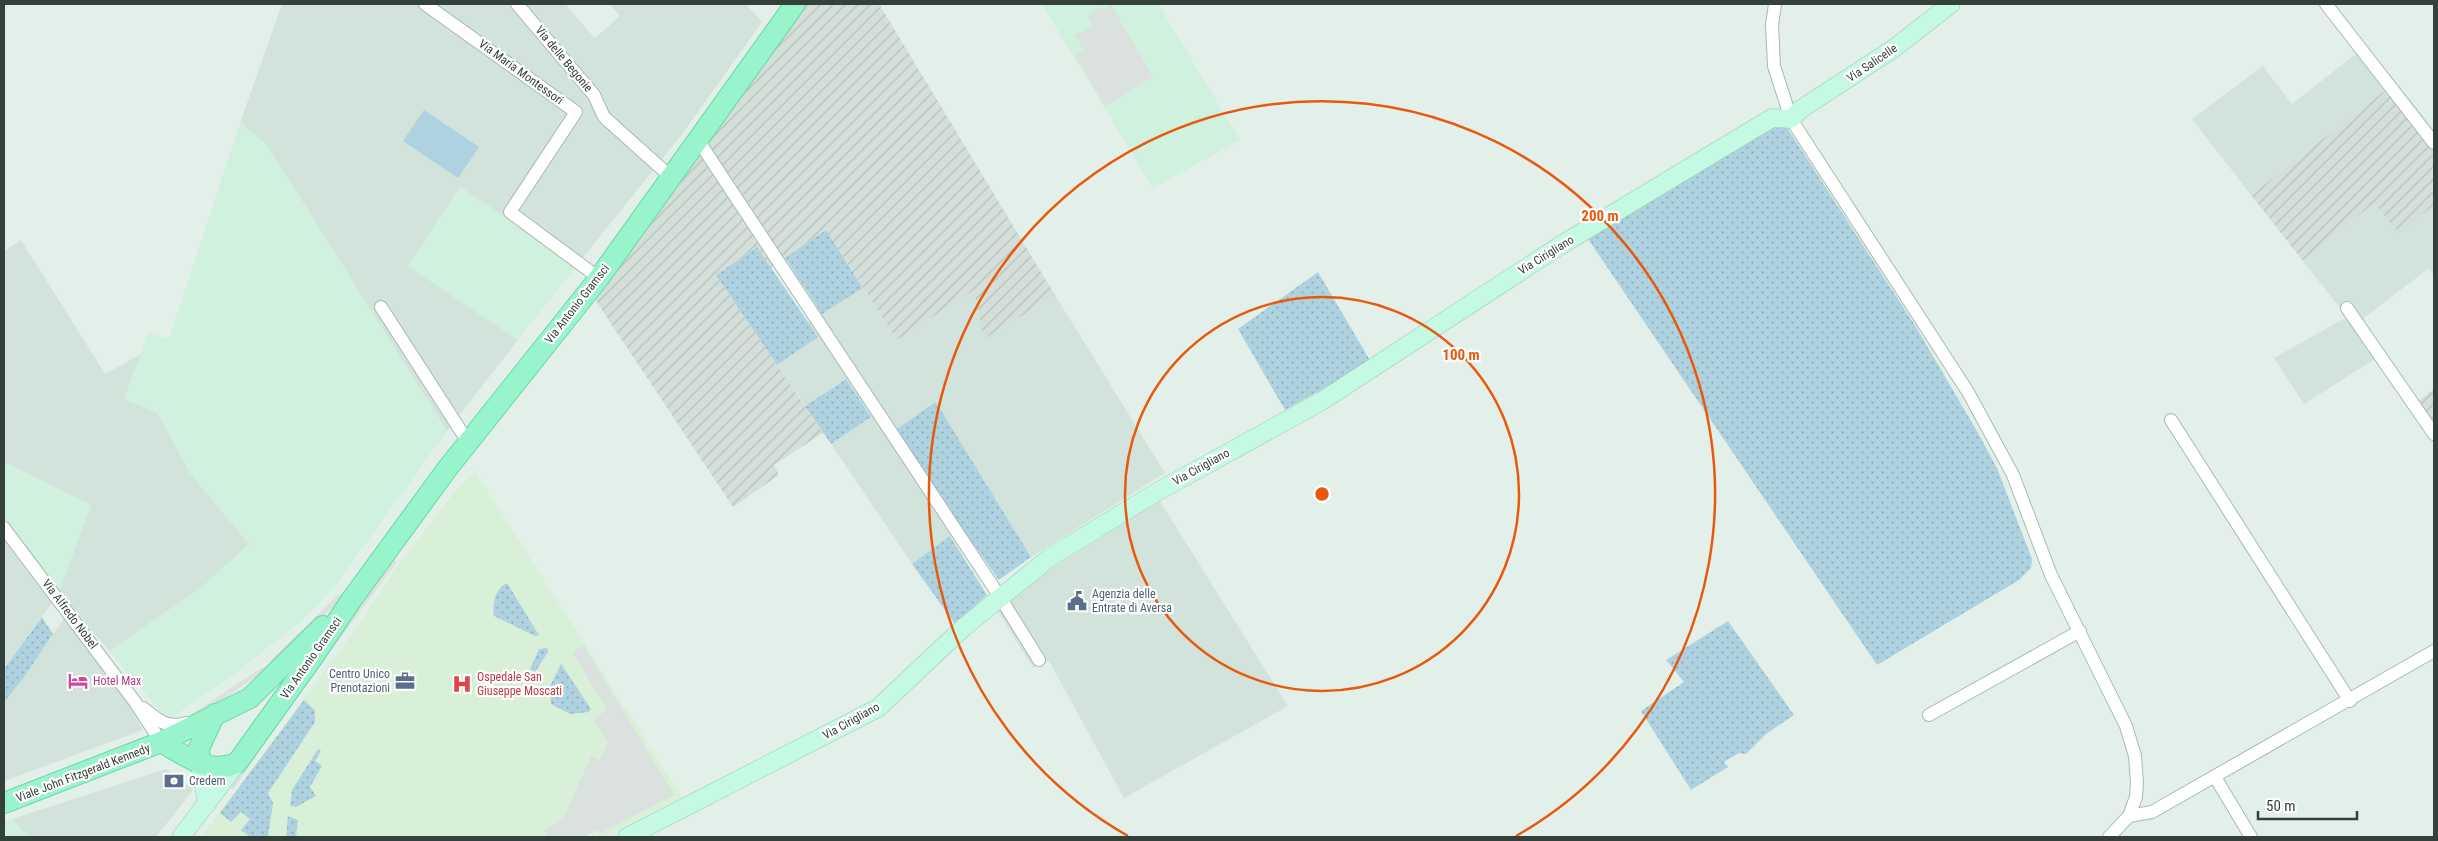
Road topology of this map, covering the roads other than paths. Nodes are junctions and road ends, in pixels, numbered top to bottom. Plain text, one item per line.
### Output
1 (426, 4) edge
2 (516, 4) edge
3 (795, 4) edge
4 (1775, 4) edge
5 (1951, 4) edge
6 (2326, 4) edge
7 (1791, 119) junction
8 (698, 140) junction
9 (2434, 143) edge
10 (672, 178) junction
11 (599, 278) junction
12 (381, 307) dead end
13 (2347, 308) dead end
14 (2171, 420) dead end
15 (2434, 434) edge
16 (468, 442) junction
17 (4, 528) edge
18 (1000, 597) junction
19 (352, 599) junction
20 (2080, 631) junction
21 (2434, 651) edge
22 (1039, 660) dead end
23 (250, 698) junction
24 (2350, 700) junction
25 (135, 702) junction
26 (215, 714) junction
27 (1929, 715) dead end
28 (270, 717) junction
29 (162, 742) junction
30 (236, 763) junction
31 (200, 764) junction
32 (2215, 777) junction
33 (4, 803) edge
34 (207, 804) junction
35 (2129, 816) junction
36 (181, 837) edge
37 (627, 837) edge
38 (2109, 837) edge
39 (2251, 837) edge

1 - 11 street, Via Maria Montessori
2 - 10 street, Via delle Begonie
3 - 8 main road, Via Antonio Gramsci
4 - 7 street
5 - 7 street, Via Salicelle
6 - 9 street
7 - 18 street, Via Cirigliano
7 - 20 street
8 - 10 main road, Via Antonio Gramsci
8 - 18 street
10 - 11 main road, Via Antonio Gramsci
11 - 16 main road, Via Antonio Gramsci
12 - 16 street
13 - 15 street
14 - 24 street
16 - 19 main road, Via Antonio Gramsci
17 - 25 street, Via Alfredo Nobel
18 - 22 street
18 - 37 street, Via Cirigliano
19 - 23 main road, Via Antonio Gramsci
19 - 28 main road, Via Antonio Gramsci
20 - 27 street
20 - 35 street
21 - 24 street
23 - 26 main road, Via Antonio Gramsci
23 - 28 main road, Via Antonio Gramsci
24 - 32 street
25 - 26 street, Via Alfredo Nobel
25 - 29 street, Via Alfredo Nobel
26 - 29 main road, Via Antonio Gramsci
26 - 31 main road
28 - 30 main road, Via Antonio Gramsci
29 - 31 main road
29 - 33 main road, Viale John Fitzgerald Kennedy
30 - 31 main road
30 - 34 street
31 - 34 street
32 - 35 street
32 - 39 street
34 - 36 street
35 - 38 street

